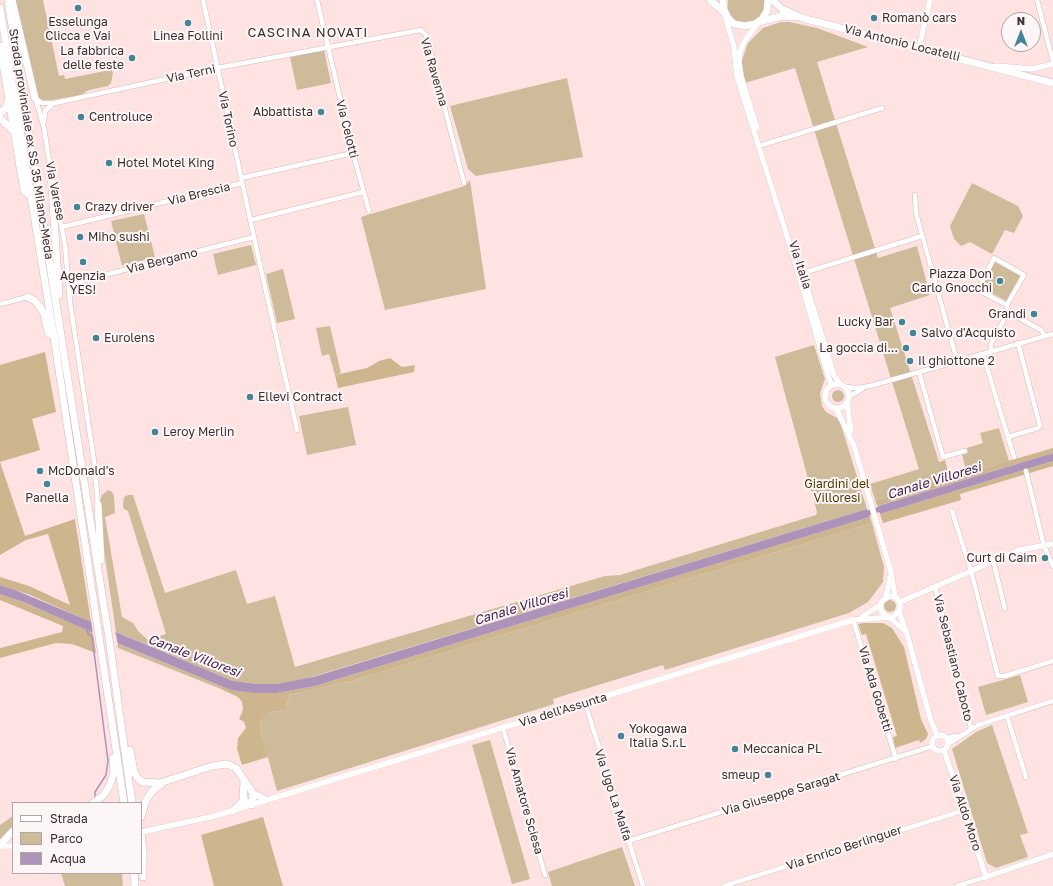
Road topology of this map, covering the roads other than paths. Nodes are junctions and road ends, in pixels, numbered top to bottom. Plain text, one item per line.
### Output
1 (8, 0) edge
2 (12, 0) edge
3 (204, 0) edge
4 (318, 0) edge
5 (710, 0) edge
6 (723, 0) edge
7 (768, 0) edge
8 (772, 0) edge
9 (930, 0) edge
10 (1037, 0) edge
11 (0, 8) edge
12 (725, 13) junction
13 (802, 18) junction
14 (758, 22) junction
15 (0, 46) edge
16 (328, 47) junction
17 (919, 48) junction
18 (1053, 63) edge
19 (994, 66) junction
20 (217, 68) junction
21 (1001, 68) junction
22 (1053, 80) edge
23 (1053, 84) edge
24 (36, 98) junction
25 (8, 102) junction
26 (55, 103) junction
27 (882, 108) dead end
28 (0, 113) edge
29 (0, 118) edge
30 (751, 121) junction
31 (44, 128) junction
32 (13, 131) junction
33 (762, 145) junction
34 (353, 153) junction
35 (766, 167) junction
36 (51, 172) junction
37 (242, 180) junction
38 (464, 183) dead end
39 (363, 192) junction
40 (30, 195) junction
41 (915, 195) dead end
42 (369, 211) dead end
43 (251, 220) junction
44 (62, 227) junction
45 (922, 236) junction
46 (254, 237) junction
47 (793, 254) junction
48 (803, 273) junction
49 (69, 284) junction
50 (805, 295) junction
51 (28, 297) joint
52 (0, 304) edge
53 (1007, 305) junction
54 (1008, 312) junction
55 (1053, 335) edge
56 (1045, 336) junction
57 (54, 337) junction
58 (1018, 343) junction
59 (64, 351) junction
60 (991, 351) junction
61 (983, 354) junction
62 (957, 361) junction
63 (919, 372) junction
64 (831, 385) junction
65 (843, 385) junction
66 (870, 386) junction
67 (850, 396) junction
68 (847, 403) junction
69 (836, 408) junction
70 (298, 430) dead end
71 (1008, 437) junction
72 (853, 442) junction
73 (965, 451) dead end
74 (1014, 457) dead end
75 (1026, 471) dead end
76 (98, 505) joint
77 (952, 511) dead end
78 (1053, 544) edge
79 (1044, 546) junction
80 (993, 560) junction
81 (1053, 566) edge
82 (971, 571) junction
83 (891, 572) junction
84 (934, 588) junction
85 (886, 597) junction
86 (895, 597) junction
87 (900, 602) junction
88 (880, 605) junction
89 (1005, 609) dead end
90 (899, 612) junction
91 (888, 616) junction
92 (860, 618) junction
93 (853, 620) junction
94 (106, 622) junction
95 (907, 634) junction
96 (1053, 661) edge
97 (1053, 701) edge
98 (585, 703) junction
99 (1007, 716) junction
100 (503, 728) junction
101 (971, 728) junction
102 (122, 730) junction
103 (114, 731) junction
104 (937, 736) junction
105 (959, 736) junction
106 (947, 738) junction
107 (948, 744) junction
108 (933, 746) junction
109 (944, 750) junction
110 (896, 759) junction
111 (1026, 777) dead end
112 (168, 781) junction
113 (244, 781) junction
114 (253, 793) junction
115 (244, 798) junction
116 (266, 800) junction
117 (94, 802) edge
118 (124, 802) edge
119 (132, 802) edge
120 (252, 805) junction
121 (965, 810) junction
122 (234, 811) junction
123 (142, 813) edge
124 (12, 832) edge
125 (143, 832) edge
126 (628, 841) junction
127 (0, 846) edge
128 (12, 846) edge
129 (1053, 854) edge
130 (134, 874) edge
131 (142, 874) edge
132 (545, 875) dead end
133 (142, 877) junction
134 (986, 877) junction
135 (135, 886) edge
136 (144, 886) edge
137 (643, 886) edge
138 (724, 886) edge
139 (957, 886) edge

1 - 59 main road, Strada provinciale ex SS 35 Milano-Meda
2 - 24 main road
3 - 20 street, Via Torino
4 - 16 street, Via Celotti
5 - 12 main road
6 - 12 main road
7 - 14 main road
8 - 13 main road, Via Antonio Locatelli
9 - 17 street
10 - 18 street
11 - 40 main road, Strada provinciale ex SS 35 Milano-Meda
12 - 14 main road, Via Antonio Locatelli
12 - 30 street, Via Italia
13 - 14 main road, Via Antonio Locatelli
13 - 17 main road, Via Antonio Locatelli
14 - 33 street, Via Italia
15 - 25 main road
16 - 20 street, Via Terni
16 - 34 street, Via Celotti
16 - 38 street, Via Ravenna
17 - 19 main road, Via Antonio Locatelli
18 - 19 street
19 - 21 main road, Via Antonio Locatelli
20 - 26 street, Via Terni
20 - 37 street, Via Torino
21 - 22 main road, Via Antonio Locatelli
21 - 23 main road, Via Antonio Locatelli
24 - 26 street
24 - 31 street, Via Varese
25 - 28 main road
25 - 32 main road
26 - 31 street
27 - 33 street
29 - 32 main road
30 - 33 street, Via Italia
30 - 35 street, Via Italia
31 - 36 street, Via Varese
32 - 40 main road
33 - 35 street, Via Italia
33 - 48 street, Via Italia
34 - 37 street, Via Brescia
34 - 39 street, Via Celotti
35 - 47 street, Via Italia
36 - 44 street, Via Varese
36 - 59 main road
37 - 43 street, Via Torino
37 - 44 street, Via Brescia
39 - 42 street, Via Celotti
39 - 43 street
40 - 57 main road, Strada provinciale ex SS 35 Milano-Meda
41 - 45 street
43 - 46 street, Via Torino
44 - 49 street, Via Varese
45 - 48 street
45 - 62 street
46 - 49 street, Via Bergamo
46 - 70 street, Via Torino
47 - 48 street
47 - 50 street, Via Italia
48 - 50 street
48 - 65 street, Via Italia
49 - 76 street, Via Varese
50 - 64 street, Via Italia
51 - 52 street
51 - 57 main road
53 - 53 street
53 - 54 street
54 - 56 street
54 - 60 street
55 - 56 street
56 - 58 street
57 - 103 main road
58 - 60 street
58 - 71 street
59 - 94 main road
60 - 61 street
61 - 62 street
61 - 71 street
62 - 63 street
63 - 66 street
63 - 73 street
64 - 65 street
64 - 69 street
65 - 66 street
65 - 67 street
66 - 67 street
67 - 68 street
68 - 69 street
68 - 72 street
69 - 72 street
71 - 74 street
72 - 83 street
75 - 79 street
76 - 94 main road
77 - 82 street
78 - 79 street
79 - 80 street
79 - 81 street
80 - 82 street
80 - 89 street
82 - 84 street
82 - 96 street
83 - 85 street
83 - 86 street
84 - 87 street
84 - 101 street, Via Sebastiano Caboto
85 - 86 street
85 - 88 street
86 - 87 street
87 - 90 street
88 - 91 street
88 - 92 street, Via dell'Assunta
90 - 91 street
90 - 95 street
91 - 92 street, Via dell'Assunta
91 - 95 street
92 - 93 street, Via dell'Assunta
93 - 98 street, Via dell'Assunta
93 - 110 street, Via Ada Gobetti
94 - 102 main road
95 - 104 street
97 - 99 street
98 - 100 street, Via dell'Assunta
98 - 126 street, Via Ugo La Malfa
99 - 101 street
99 - 111 street
100 - 116 street, Via dell'Assunta
100 - 132 street, Via Amatore Sciesa
101 - 105 street
102 - 112 main road
102 - 119 main road
103 - 117 main road
103 - 118 main road
104 - 106 street
104 - 108 street
105 - 106 street
105 - 107 street
106 - 107 street
107 - 109 street
108 - 109 street
108 - 110 street, Via Giuseppe Saragat
109 - 121 street, Via Aldo Moro
110 - 126 street, Via Giuseppe Saragat
112 - 113 main road
112 - 123 main road
113 - 114 main road
113 - 115 main road
114 - 116 main road
114 - 120 main road
115 - 120 main road
115 - 122 main road
116 - 120 street, Via dell'Assunta
120 - 122 street, Via dell'Assunta
121 - 134 street, Via Aldo Moro
121 - 138 street, Via Enrico Berlinguer
122 - 125 street, Via dell'Assunta
124 - 127 main road
125 - 133 main road
126 - 137 street, Via Ugo La Malfa
127 - 128 street
129 - 134 street
130 - 135 main road
131 - 133 main road
133 - 136 main road
134 - 139 street

